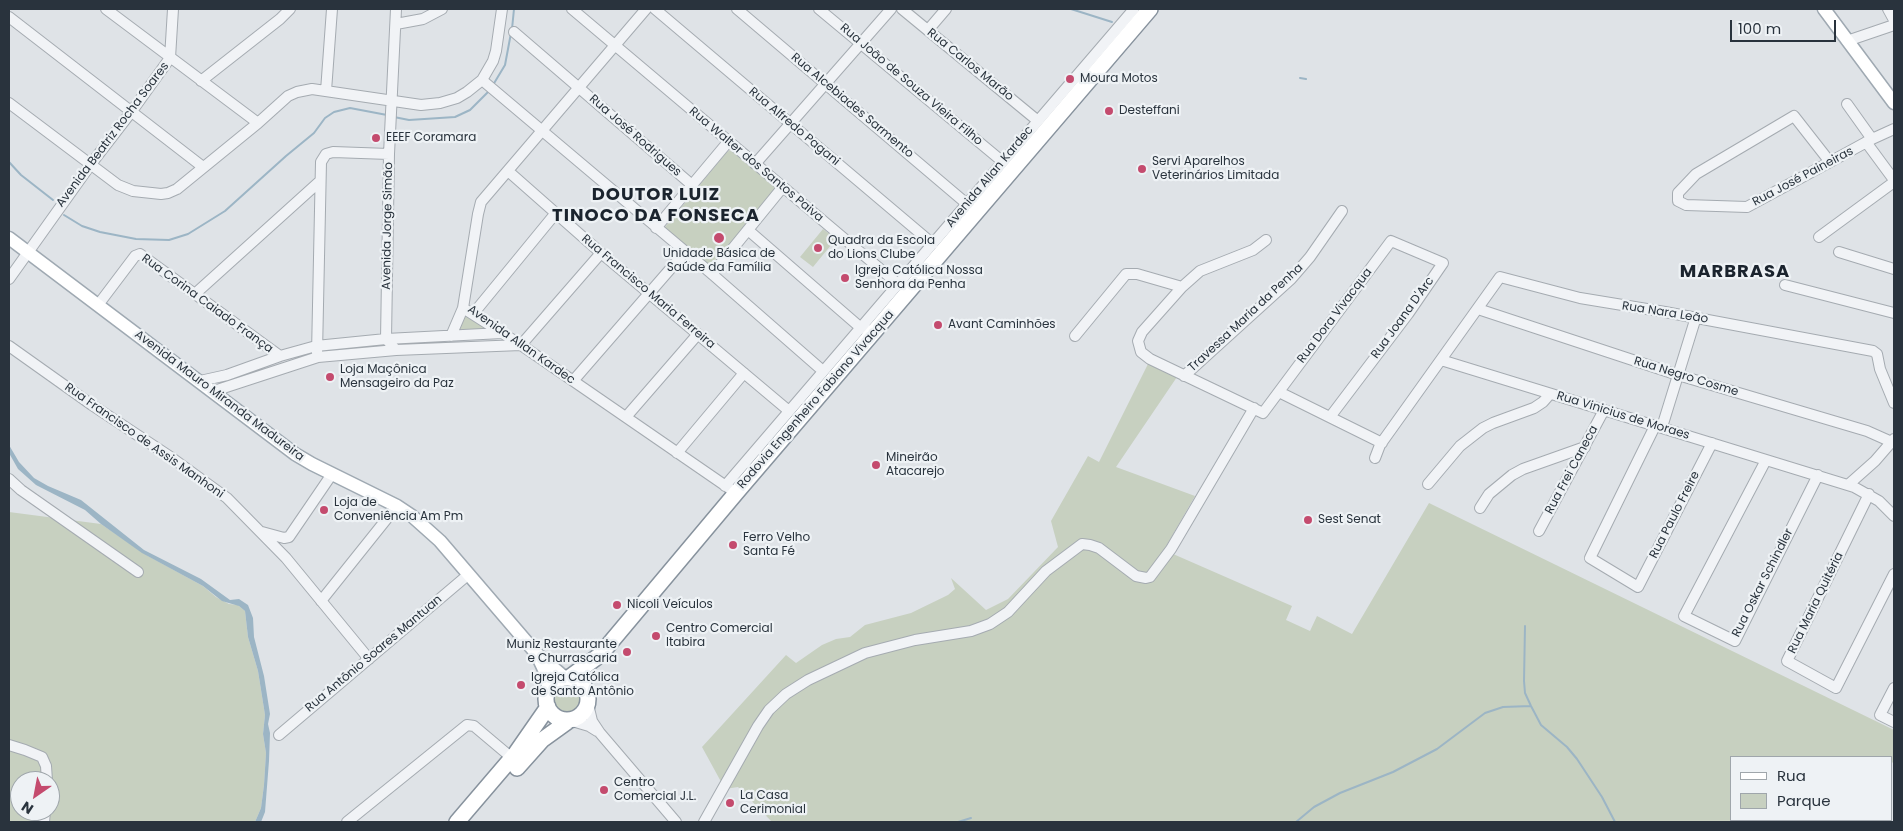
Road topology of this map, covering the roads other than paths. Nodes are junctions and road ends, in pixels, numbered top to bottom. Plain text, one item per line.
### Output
1 (106, 9) edge
2 (173, 9) edge
3 (290, 9) edge
4 (332, 9) edge
5 (396, 9) edge
6 (442, 9) edge
7 (502, 9) edge
8 (572, 9) edge
9 (646, 9) edge
10 (655, 9) edge
11 (737, 9) edge
12 (819, 9) edge
13 (891, 9) edge
14 (902, 9) edge
15 (946, 9) edge
16 (1134, 9) edge
17 (1150, 9) edge
18 (1824, 9) edge
19 (1888, 9) edge
20 (9, 18) edge
21 (1894, 20) edge
22 (396, 24) junction
23 (1894, 25) edge
24 (928, 30) junction
25 (514, 32) dead end
26 (1847, 41) junction
27 (860, 44) junction
28 (615, 46) junction
29 (170, 58) junction
30 (201, 81) junction
31 (826, 83) junction
32 (488, 85) junction
33 (579, 88) junction
34 (326, 91) junction
35 (1079, 93) junction
36 (1060, 96) junction
37 (9, 102) edge
38 (1894, 103) edge
39 (1847, 104) dead end
40 (392, 111) junction
41 (132, 112) junction
42 (1038, 121) junction
43 (258, 124) junction
44 (790, 125) junction
45 (1894, 129) edge
46 (542, 131) junction
47 (1869, 140) junction
48 (728, 142) junction
49 (389, 154) junction
50 (1002, 162) junction
51 (1830, 162) junction
52 (91, 164) junction
53 (756, 164) junction
54 (203, 167) junction
55 (508, 171) junction
56 (1894, 181) edge
57 (319, 182) junction
58 (692, 185) junction
59 (782, 188) junction
60 (967, 204) junction
61 (1342, 211) dead end
62 (555, 214) junction
63 (656, 228) junction
64 (748, 230) junction
65 (1819, 237) dead end
66 (9, 238) edge
67 (1266, 240) dead end
68 (1391, 241) joint
69 (933, 244) junction
70 (27, 252) junction
71 (685, 252) junction
72 (1839, 252) dead end
73 (601, 253) junction
74 (1894, 269) edge
75 (712, 274) junction
76 (9, 279) edge
77 (898, 284) junction
78 (1785, 285) dead end
79 (1182, 287) junction
80 (196, 293) junction
81 (649, 294) junction
82 (98, 305) junction
83 (464, 308) junction
84 (1478, 309) junction
85 (1894, 313) edge
86 (474, 314) junction
87 (1696, 317) junction
88 (868, 330) junction
89 (502, 333) junction
90 (698, 334) junction
91 (451, 336) junction
92 (1075, 336) dead end
93 (386, 339) junction
94 (425, 343) junction
95 (521, 344) junction
96 (9, 346) edge
97 (316, 346) junction
98 (396, 350) junction
99 (280, 356) junction
100 (318, 357) junction
101 (1441, 360) junction
102 (823, 371) junction
103 (744, 373) junction
104 (1678, 375) junction
105 (1184, 376) junction
106 (200, 381) junction
107 (573, 381) junction
108 (214, 391) junction
109 (1278, 392) junction
110 (1550, 394) junction
111 (1894, 403) edge
112 (1254, 408) junction
113 (1604, 410) junction
114 (789, 411) junction
115 (1330, 417) junction
116 (626, 418) junction
117 (1659, 427) junction
118 (1893, 441) edge
119 (1382, 442) junction
120 (1712, 443) junction
121 (1585, 447) junction
122 (677, 453) junction
123 (1375, 458) dead end
124 (1766, 460) junction
125 (332, 474) junction
126 (1818, 475) junction
127 (9, 479) edge
128 (1428, 484) dead end
129 (1848, 485) junction
130 (731, 489) junction
131 (1869, 494) junction
132 (397, 506) junction
133 (1480, 508) dead end
134 (1894, 516) edge
135 (1540, 531) dead end
136 (261, 532) junction
137 (138, 572) dead end
138 (469, 574) junction
139 (1894, 574) edge
140 (321, 601) junction
141 (536, 653) junction
142 (600, 655) junction
143 (368, 659) junction
144 (567, 677) junction
145 (1894, 688) edge
146 (587, 697) junction
147 (548, 699) junction
148 (569, 721) junction
149 (1894, 722) edge
150 (600, 733) junction
151 (279, 735) dead end
152 (9, 745) edge
153 (512, 758) junction
154 (46, 771) edge
155 (347, 822) edge
156 (457, 822) edge
157 (470, 822) edge
158 (676, 822) edge
159 (704, 822) edge

1 - 29 street
2 - 29 street, Avenida Beatriz Rocha Soares
3 - 30 street
4 - 34 street
5 - 22 street, Avenida Jorge Simão
6 - 22 street
7 - 32 street
8 - 28 street, Rua Walter dos Santos Paiva
9 - 28 street, Avenida Allan Kardec
10 - 44 street, Rua Alfredo Pagani
11 - 31 street, Rua Alcebiades Sarmento
12 - 27 street, Rua João de Souza Vieira Filho
13 - 27 street
14 - 24 street, Rua Carlos Marão
15 - 24 street
16 - 36 street, Avenida Allan Kardec
17 - 35 highway, Rodovia Engenheiro Fabiano Vivacqua
18 - 26 main road
19 - 21 street
20 - 41 street
22 - 40 street, Avenida Jorge Simão
23 - 26 street
24 - 42 street, Rua Carlos Marão
25 - 33 street, Rua José Rodrigues
26 - 38 main road
27 - 31 street
27 - 50 street, Rua João de Souza Vieira Filho
28 - 33 street, Avenida Allan Kardec
28 - 48 street, Rua Walter dos Santos Paiva
29 - 30 street
29 - 41 street, Avenida Beatriz Rocha Soares
30 - 43 street
31 - 44 street
31 - 60 street, Rua Alcebiades Sarmento
32 - 40 street
32 - 46 street
33 - 46 street, Avenida Allan Kardec
33 - 58 street, Rua José Rodrigues
34 - 40 street
34 - 43 street
35 - 36 highway
35 - 88 highway, Rodovia Engenheiro Fabiano Vivacqua
36 - 42 street, Avenida Allan Kardec
37 - 52 street
39 - 47 street
40 - 49 street, Avenida Jorge Simão
41 - 52 street, Avenida Beatriz Rocha Soares
41 - 54 street
42 - 50 street, Avenida Allan Kardec
43 - 54 street
44 - 53 street
44 - 69 street, Rua Alfredo Pagani
45 - 47 street, Rua José Paineiras
46 - 55 street, Avenida Allan Kardec
46 - 63 street
47 - 51 street, Rua José Paineiras
47 - 56 street
48 - 53 street, Rua Walter dos Santos Paiva
48 - 58 street
49 - 57 street
49 - 93 street, Avenida Jorge Simão
50 - 60 street, Avenida Allan Kardec
51 - 51 street, Rua José Paineiras
52 - 54 street
52 - 70 street, Avenida Beatriz Rocha Soares
53 - 59 street, Rua Walter dos Santos Paiva
55 - 62 street, Rua Francisco Maria Ferreira
55 - 83 street, Avenida Allan Kardec
56 - 65 street
57 - 80 street
57 - 97 street
58 - 63 street
59 - 64 street
59 - 77 street, Rua Walter dos Santos Paiva
60 - 69 street, Avenida Allan Kardec
61 - 105 street, Travessa Maria da Penha
62 - 73 street, Rua Francisco Maria Ferreira
62 - 86 street
63 - 71 street
64 - 75 street
64 - 88 street
66 - 70 main road, Avenida Mauro Miranda Madureira
67 - 79 street
68 - 109 street, Rua Dora Vivacqua
68 - 115 street, Rua Joana D'Arc
69 - 77 street, Avenida Allan Kardec
70 - 76 street, Avenida Beatriz Rocha Soares
70 - 82 main road, Avenida Mauro Miranda Madureira
71 - 75 street
71 - 81 street
72 - 74 street
73 - 81 street, Rua Francisco Maria Ferreira
73 - 95 street
75 - 102 street
77 - 88 street, Avenida Allan Kardec
78 - 85 street
79 - 92 street
79 - 105 street
80 - 82 street, Rua Corina Caiado França
80 - 99 street, Rua Corina Caiado França
81 - 90 street, Rua Francisco Maria Ferreira
81 - 107 street
82 - 106 main road, Avenida Mauro Miranda Madureira
83 - 86 street, Avenida Allan Kardec
83 - 91 street
84 - 87 street, Rua Nara Leão
84 - 101 street, Rua Nara Leão
84 - 104 street, Rua Negro Cosme
86 - 89 street, Avenida Allan Kardec
87 - 104 street
87 - 111 street, Rua Nara Leão
88 - 102 street, Avenida Allan Kardec
88 - 130 highway, Rodovia Engenheiro Fabiano Vivacqua
89 - 91 street
89 - 95 street, Avenida Allan Kardec
90 - 103 street, Rua Francisco Maria Ferreira
90 - 116 street
91 - 94 street
93 - 94 street
93 - 97 street
93 - 98 street
94 - 95 street
94 - 98 street
95 - 107 street, Avenida Allan Kardec
96 - 136 street, Rua Francisco de Assis Manhoni
97 - 99 street
97 - 100 street
98 - 100 street
99 - 106 street
100 - 108 street
101 - 110 street, Rua Vinicius de Moraes
101 - 119 street
102 - 114 street, Avenida Allan Kardec
103 - 114 street, Rua Francisco Maria Ferreira
103 - 122 street
104 - 117 street
104 - 118 street, Rua Negro Cosme
105 - 112 street
106 - 108 main road, Avenida Mauro Miranda Madureira
107 - 116 street, Avenida Allan Kardec
108 - 125 main road, Avenida Mauro Miranda Madureira
109 - 112 street
109 - 115 street
110 - 113 street, Rua Vinicius de Moraes
110 - 128 street
112 - 159 street
113 - 117 street, Rua Vinicius de Moraes
113 - 121 street, Rua Frei Caneca
114 - 130 street, Avenida Allan Kardec
115 - 119 street
116 - 122 street, Avenida Allan Kardec
117 - 120 street, Rua Vinicius de Moraes
117 - 120 street, Rua Paulo Freire
118 - 129 street
119 - 123 street
120 - 124 street, Rua Vinicius de Moraes
121 - 133 street
121 - 135 street, Rua Frei Caneca
122 - 130 street, Avenida Allan Kardec
124 - 126 street, Rua Vinicius de Moraes
124 - 126 street, Rua Oskar Schindler
125 - 132 main road, Avenida Mauro Miranda Madureira
125 - 136 street
126 - 129 street, Rua Vinicius de Moraes
127 - 137 street
129 - 131 street, Rua Vinicius de Moraes
130 - 142 highway, Rodovia Engenheiro Fabiano Vivacqua
131 - 134 street, Rua Vinicius de Moraes
131 - 139 street, Rua Maria Quitéria
132 - 138 main road, Avenida Mauro Miranda Madureira
132 - 140 street
136 - 140 street, Rua Francisco de Assis Manhoni
138 - 141 main road, Avenida Mauro Miranda Madureira
138 - 143 street, Rua Antônio Soares Mantuan
140 - 143 street, Rua Francisco de Assis Manhoni
141 - 144 main road
141 - 147 main road
142 - 144 highway, Rodovia Engenheiro Fabiano Vivacqua
142 - 146 highway, Rodovia Engenheiro Fabiano Vivacqua
143 - 151 street, Rua Antônio Soares Mantuan
144 - 146 highway
144 - 147 highway
145 - 149 street
146 - 148 highway
146 - 150 street
147 - 148 highway
147 - 153 highway
148 - 150 street
148 - 157 highway
150 - 158 street
152 - 154 street
153 - 155 street
153 - 156 highway

